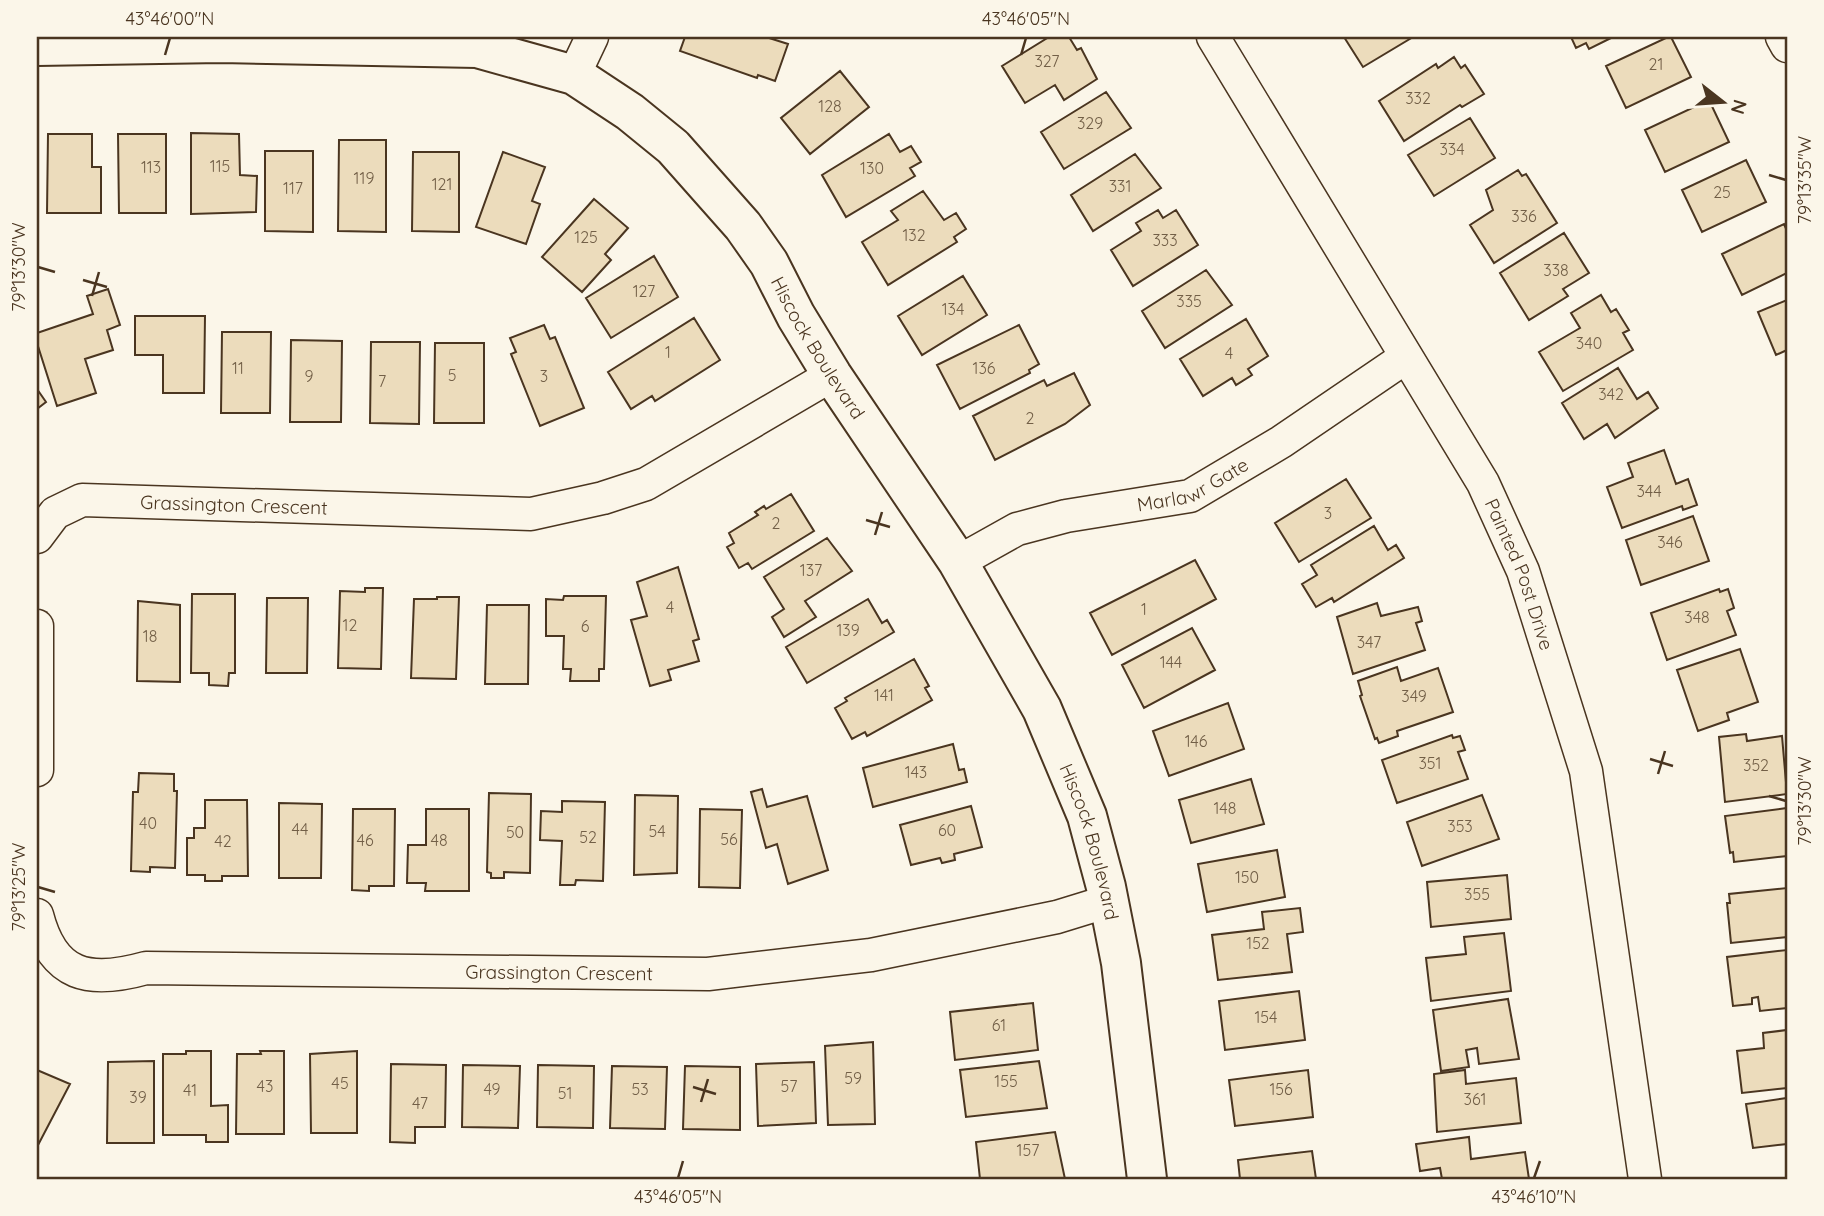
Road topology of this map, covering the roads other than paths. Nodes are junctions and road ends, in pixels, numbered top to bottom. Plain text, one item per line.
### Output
1 (592, 37) edge
2 (1213, 37) edge
3 (1782, 37) edge
4 (37, 46) edge
5 (1787, 46) edge
6 (574, 75) junction
7 (1406, 357) junction
8 (832, 375) junction
9 (37, 537) edge
10 (958, 562) junction
11 (37, 626) edge
12 (37, 770) edge
13 (1109, 901) junction
14 (37, 915) edge
15 (1147, 1179) edge
16 (1645, 1179) edge

1 - 6 street
2 - 7 street, Painted Post Drive
3 - 5 street
4 - 6 street, Hiscock Boulevard
6 - 8 street, Hiscock Boulevard
7 - 10 street, Marlawr Gate
7 - 16 street, Painted Post Drive
8 - 9 street, Grassington Crescent
8 - 10 street, Hiscock Boulevard
10 - 13 street, Hiscock Boulevard
11 - 12 street
13 - 14 street, Grassington Crescent
13 - 15 street, Hiscock Boulevard

